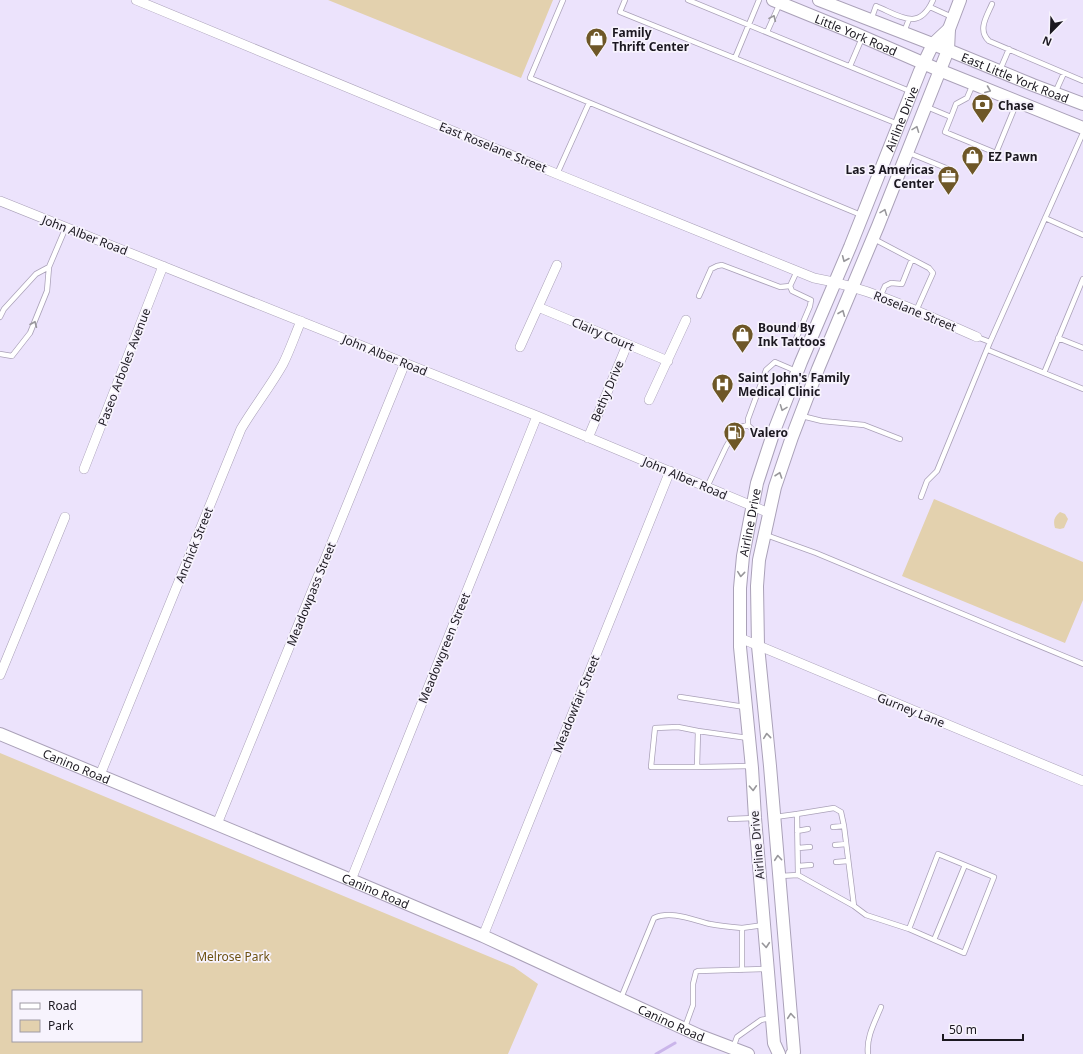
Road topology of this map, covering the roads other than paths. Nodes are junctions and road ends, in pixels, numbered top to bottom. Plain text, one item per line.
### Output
1 (136, 0) edge
2 (563, 0) edge
3 (625, 0) edge
4 (688, 0) edge
5 (759, 0) edge
6 (819, 0) edge
7 (932, 0) edge
8 (960, 0) edge
9 (778, 1) edge
10 (838, 3) edge
11 (992, 4) dead end
12 (930, 7) junction
13 (953, 18) junction
14 (909, 19) junction
15 (871, 20) junction
16 (749, 25) junction
17 (949, 29) junction
18 (767, 32) junction
19 (904, 32) junction
20 (863, 36) junction
21 (933, 44) junction
22 (1009, 49) junction
23 (948, 50) junction
24 (735, 58) junction
25 (924, 64) junction
26 (850, 66) junction
27 (939, 70) junction
28 (1000, 71) junction
29 (1064, 73) junction
30 (1083, 81) edge
31 (973, 84) junction
32 (912, 92) junction
33 (1055, 93) junction
34 (1017, 102) junction
35 (589, 103) junction
36 (1083, 104) edge
37 (925, 106) junction
38 (951, 117) junction
39 (899, 124) junction
40 (1083, 128) edge
41 (1083, 133) edge
42 (907, 152) junction
43 (946, 168) dead end
44 (557, 174) junction
45 (0, 201) edge
46 (862, 216) junction
47 (1045, 218) junction
48 (66, 228) junction
49 (1083, 235) edge
50 (873, 238) junction
51 (912, 259) junction
52 (557, 265) dead end
53 (164, 266) junction
54 (49, 267) junction
55 (797, 271) junction
56 (1083, 279) edge
57 (836, 282) junction
58 (790, 286) junction
59 (852, 286) junction
60 (699, 296) dead end
61 (880, 297) junction
62 (538, 307) junction
63 (916, 311) junction
64 (0, 317) edge
65 (301, 320) junction
66 (686, 320) dead end
67 (977, 337) joint
68 (1058, 338) junction
69 (990, 342) junction
70 (627, 345) junction
71 (520, 347) dead end
72 (808, 347) junction
73 (1083, 347) edge
74 (988, 350) junction
75 (0, 354) edge
76 (668, 361) junction
77 (405, 363) junction
78 (797, 372) junction
79 (1044, 373) junction
80 (1083, 389) edge
81 (649, 400) dead end
82 (800, 415) junction
83 (537, 416) junction
84 (748, 425) junction
85 (588, 438) junction
86 (772, 438) junction
87 (900, 439) dead end
88 (84, 469) dead end
89 (670, 471) junction
90 (707, 487) junction
91 (922, 497) dead end
92 (752, 506) junction
93 (769, 513) junction
94 (65, 517) dead end
95 (765, 534) junction
96 (740, 638) junction
97 (758, 646) junction
98 (1083, 664) edge
99 (0, 675) edge
100 (680, 697) dead end
101 (745, 707) junction
102 (698, 731) junction
103 (0, 734) edge
104 (748, 738) junction
105 (751, 766) junction
106 (697, 767) junction
107 (100, 775) junction
108 (1083, 780) edge
109 (797, 814) junction
110 (774, 817) junction
111 (755, 818) junction
112 (730, 819) dead end
113 (217, 824) junction
114 (844, 826) junction
115 (834, 827) dead end
116 (808, 830) dead end
117 (797, 831) junction
118 (846, 844) junction
119 (835, 845) dead end
120 (810, 847) dead end
121 (798, 848) junction
122 (848, 861) junction
123 (836, 862) dead end
124 (811, 865) dead end
125 (965, 865) junction
126 (798, 866) junction
127 (798, 875) junction
128 (780, 876) junction
129 (351, 880) junction
130 (854, 906) junction
131 (764, 925) junction
132 (742, 928) junction
133 (909, 929) junction
134 (483, 936) junction
135 (934, 940) junction
136 (768, 969) junction
137 (742, 970) junction
138 (620, 999) junction
139 (881, 1007) dead end
140 (772, 1018) junction
141 (685, 1028) junction
142 (733, 1048) junction
143 (748, 1054) edge
144 (778, 1054) edge
145 (792, 1054) edge
146 (868, 1054) edge

1 - 44 street, East Roselane Street
2 - 35 lane
3 - 24 lane
4 - 16 lane
5 - 16 lane
6 - 10 main road, Little York Road
7 - 12 lane
8 - 13 main road, Airline Drive
18 -> 9 lane
9 - 20 main road, Little York Road
10 - 15 main road, Little York Road
11 - 22 lane
12 - 13 lane
12 - 14 lane
13 - 17 main road, Airline Drive
14 - 15 lane
14 - 19 lane
15 - 19 main road, Little York Road
16 - 18 lane
16 - 24 lane
17 - 21 main road, Airline Drive
17 - 23 main road, Airline Drive
18 - 26 lane
19 - 21 main road, Little York Road
20 - 25 main road, Little York Road
20 - 26 lane
21 - 23 main road, Little York Road
21 - 25 main road, Airline Drive
22 - 28 lane
22 - 29 lane
23 - 27 main road, Airline Drive
23 - 28 main road, East Little York Road
24 - 39 lane
25 - 27 main road, Little York Road
25 - 32 main road, Airline Drive
26 - 32 lane
27 - 31 main road, East Little York Road
27 - 37 main road, Airline Drive
28 - 33 main road, East Little York Road
29 - 30 lane
29 - 33 lane
31 -> 34 main road, East Little York Road
31 - 38 lane
32 - 39 main road, Airline Drive
33 - 36 main road, East Little York Road
34 - 38 lane
34 - 40 main road, East Little York Road
35 - 44 lane
35 - 46 lane
37 - 38 lane
42 -> 37 main road, Airline Drive
39 - 46 main road, Airline Drive
41 - 47 lane
42 - 43 lane
50 -> 42 main road, Airline Drive
44 - 55 street, East Roselane Street
45 - 48 street, John Alber Road
46 -> 57 main road, Airline Drive
47 - 49 lane
47 - 69 lane
48 - 53 street, John Alber Road
48 - 54 lane
50 - 51 lane
50 - 59 main road, Airline Drive
51 - 61 lane
51 - 63 lane
52 - 62 street
53 - 65 street, John Alber Road
53 - 88 street, Paseo Arboles Avenue
54 - 64 lane
75 -> 54 lane
55 - 57 street, East Roselane Street
55 - 58 lane
56 - 68 lane
57 - 59 street, East Roselane Street
57 - 72 main road, Airline Drive
58 - 60 lane
58 - 72 lane
59 - 61 street, Roselane Street
82 -> 59 main road, Airline Drive
61 - 63 street, Roselane Street
62 - 70 street, Clairy Court
62 - 71 street
63 - 67 street, Roselane Street
65 - 77 street, John Alber Road
65 - 107 street, Anchick Street
66 - 76 street
67 - 69 lane
68 - 73 lane
68 - 79 lane
69 - 74 lane
70 - 76 street, Clairy Court
70 - 85 street, Bethy Drive
72 - 78 main road, Airline Drive
74 - 79 lane
74 - 91 lane
76 - 81 street
77 - 83 street, John Alber Road
77 - 113 street, Meadowpass Street
78 - 84 lane
78 -> 86 main road, Airline Drive
79 - 80 lane
82 - 87 lane
93 -> 82 main road, Airline Drive
83 - 85 street, John Alber Road
83 - 129 street, Meadowgreen Street
84 - 86 lane
84 - 90 lane
85 - 89 street, John Alber Road
86 - 92 main road, Airline Drive
89 - 90 street, John Alber Road
89 - 134 street, Meadowfair Street
90 - 92 street, John Alber Road
92 - 93 street, John Alber Road
92 -> 96 main road, Airline Drive
93 - 95 main road, Airline Drive
94 - 99 street
95 - 97 main road, Airline Drive
95 - 98 lane
96 - 97 street, Gurney Lane
96 - 101 main road, Airline Drive
97 - 108 street, Gurney Lane
110 -> 97 main road, Airline Drive
100 - 101 lane
101 - 104 main road, Airline Drive
102 - 104 lane
102 - 106 lane
102 - 106 lane
103 - 107 main road, Canino Road
104 - 105 main road, Airline Drive
105 - 106 lane
105 -> 111 main road, Airline Drive
107 - 113 main road, Canino Road
109 - 110 lane
109 - 114 lane
109 - 117 lane
110 - 111 main road
128 -> 110 main road, Airline Drive
111 - 112 lane
111 - 131 main road, Airline Drive
113 - 129 main road, Canino Road
114 - 115 lane
114 - 118 lane
116 - 117 lane
117 - 121 lane
118 - 119 lane
118 - 122 lane
120 - 121 lane
121 - 126 lane
122 - 123 lane
122 - 130 lane
124 - 126 lane
125 - 133 lane
125 - 135 lane
125 - 135 lane
126 - 127 lane
127 - 128 lane
127 - 130 lane
145 -> 128 main road, Airline Drive
129 - 134 main road, Canino Road
130 - 133 lane
131 - 132 lane
131 -> 136 main road, Airline Drive
132 - 137 lane
132 - 138 lane
133 - 135 lane
134 - 138 main road, Canino Road
136 - 137 lane
136 - 140 main road, Airline Drive
137 - 141 lane
138 - 141 main road, Canino Road
139 - 146 lane
140 - 142 lane
140 - 144 main road, Airline Drive
141 - 142 main road, Canino Road
142 - 143 main road, Canino Road

